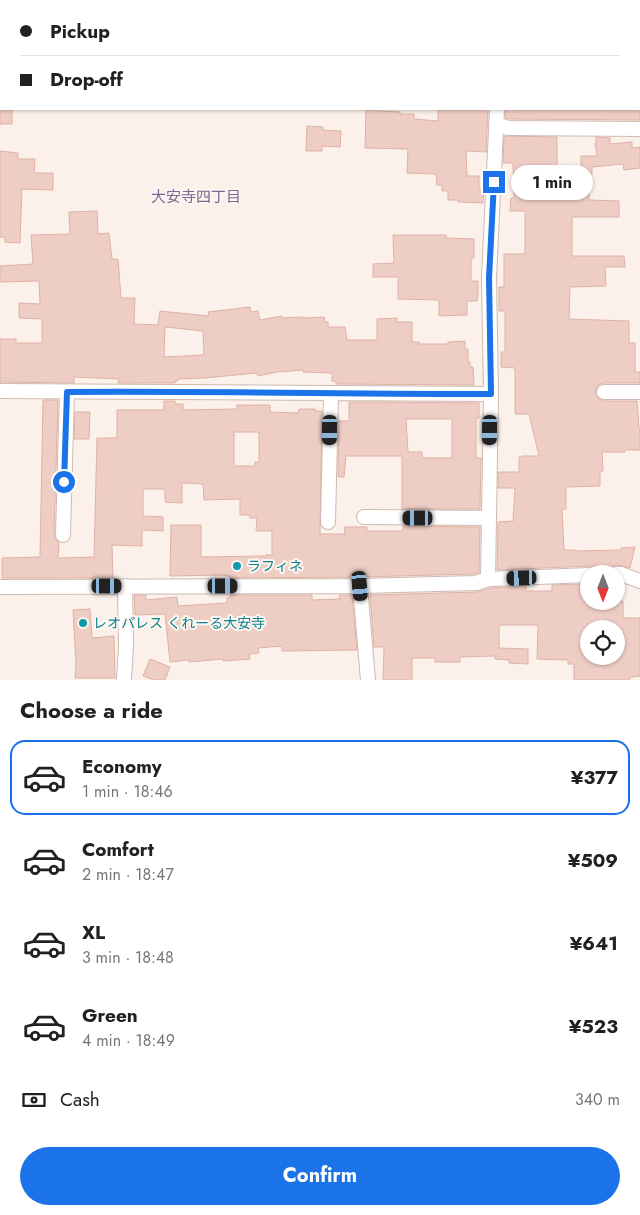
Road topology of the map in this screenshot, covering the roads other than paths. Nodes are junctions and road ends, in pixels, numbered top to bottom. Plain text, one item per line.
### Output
1 (497, 110) edge
2 (496, 124) junction
3 (640, 129) edge
4 (0, 391) edge
5 (67, 392) junction
6 (604, 392) dead end
7 (640, 392) edge
8 (331, 393) junction
9 (491, 394) junction
10 (364, 517) dead end
11 (489, 518) junction
12 (328, 522) dead end
13 (63, 535) dead end
14 (580, 575) edge
15 (625, 575) edge
16 (488, 579) junction
17 (640, 581) edge
18 (124, 586) junction
19 (360, 586) junction
20 (0, 587) edge
21 (124, 680) edge
22 (368, 680) edge

1 - 2 street
2 - 3 street
2 - 9 street
4 - 5 street
5 - 8 street
5 - 13 street
6 - 7 street
8 - 9 street
8 - 12 street
9 - 11 street
10 - 11 street
11 - 16 street
14 - 16 street
15 - 17 street
16 - 19 street
18 - 19 street
18 - 20 street
18 - 21 street
19 - 22 street

